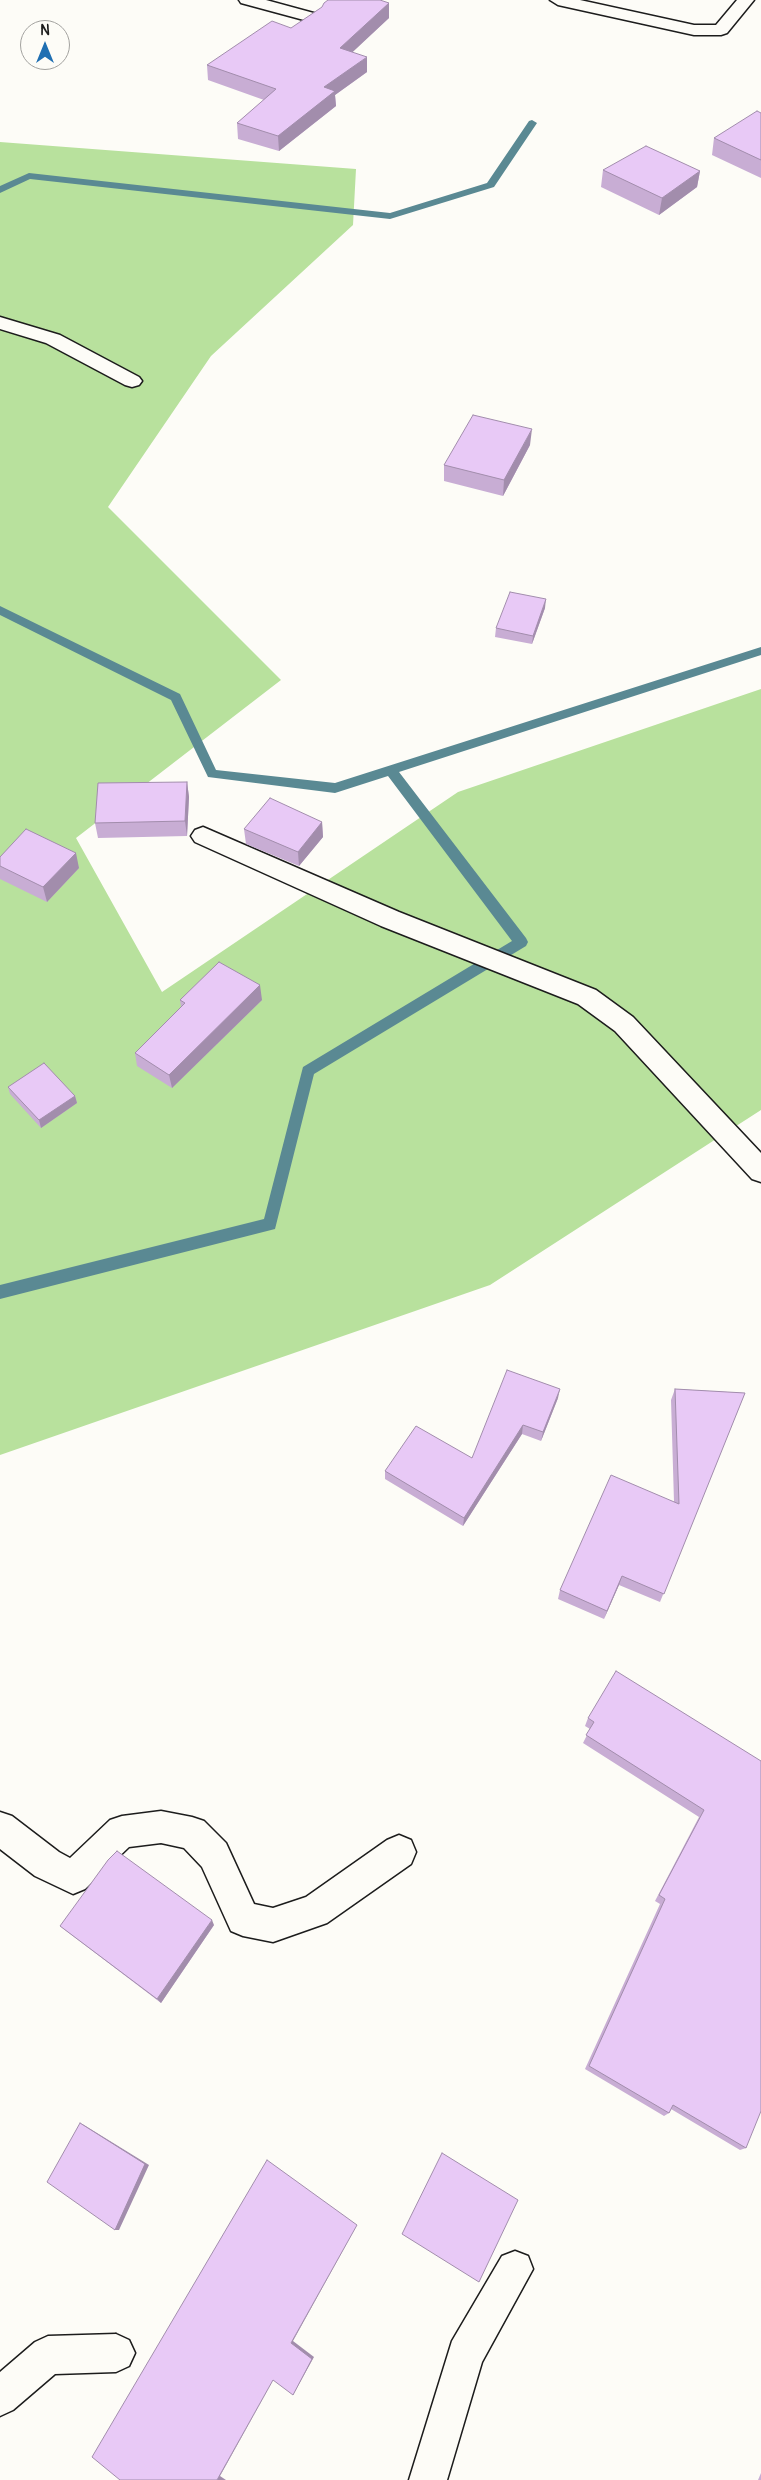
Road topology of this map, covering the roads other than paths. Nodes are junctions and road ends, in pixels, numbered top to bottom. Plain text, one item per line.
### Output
1 (247, 0) edge
2 (558, 0) edge
3 (746, 0) edge
4 (316, 18) edge
5 (0, 322) edge
6 (132, 381) dead end
7 (203, 836) dead end
8 (761, 1171) edge
9 (0, 1828) edge
10 (399, 1852) dead end
11 (516, 2269) dead end
12 (116, 2353) dead end
13 (0, 2397) edge
14 (428, 2480) edge

1 - 4 street
2 - 3 street
5 - 6 street
7 - 8 street
9 - 10 street
11 - 14 street
12 - 13 street

